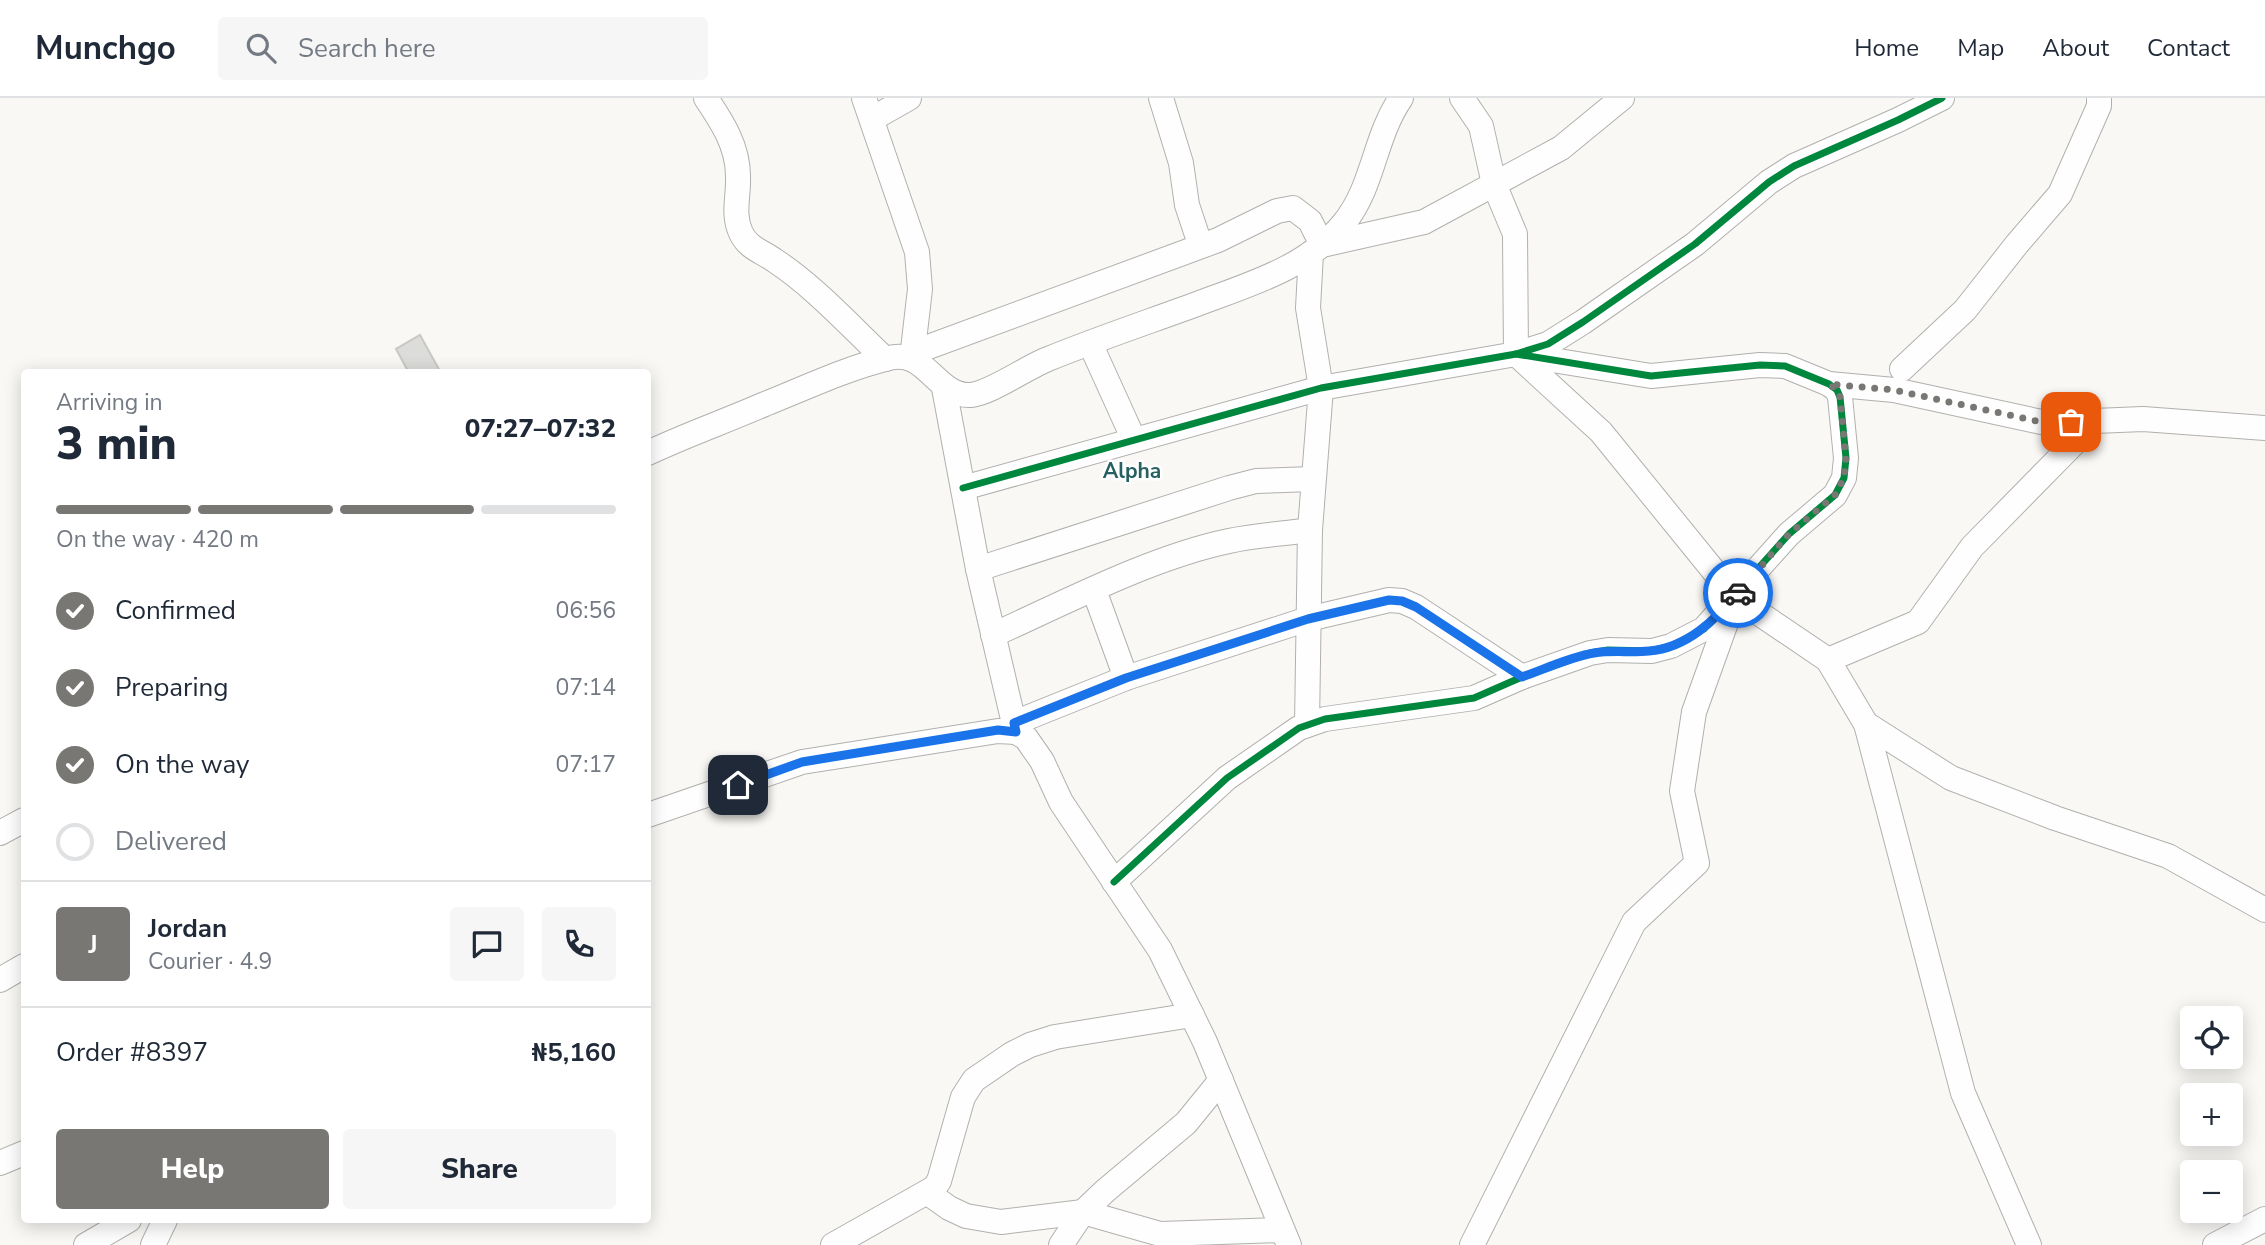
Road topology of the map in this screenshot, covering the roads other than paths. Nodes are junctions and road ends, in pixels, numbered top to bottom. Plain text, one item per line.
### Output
1 (706, 98) edge
2 (909, 98) edge
3 (1161, 98) edge
4 (1401, 98) edge
5 (1462, 98) edge
6 (1622, 98) edge
7 (1942, 98) edge
8 (2099, 98) edge
9 (868, 108) edge
10 (1493, 180) junction
11 (1197, 235) dead end
12 (1316, 249) junction
13 (1090, 343) junction
14 (1516, 354) junction
15 (912, 356) junction
16 (885, 359) junction
17 (1902, 369) dead end
18 (1829, 384) junction
19 (944, 388) junction
20 (1321, 388) junction
21 (2265, 428) edge
22 (2082, 434) dead end
23 (1134, 440) junction
24 (651, 452) edge
25 (1313, 479) junction
26 (963, 488) junction
27 (1310, 530) junction
28 (978, 569) junction
29 (1094, 590) junction
30 (1735, 597) junction
31 (1308, 619) junction
32 (993, 635) junction
33 (1828, 660) junction
34 (1522, 677) junction
35 (1126, 678) junction
36 (1866, 724) junction
37 (1307, 725) junction
38 (1015, 727) junction
39 (651, 814) edge
40 (21, 822) edge
41 (0, 833) edge
42 (1114, 882) junction
43 (2265, 910) edge
44 (21, 968) edge
45 (0, 980) edge
46 (1192, 1016) junction
47 (1221, 1080) junction
48 (21, 1154) edge
49 (0, 1163) edge
50 (928, 1194) junction
51 (1083, 1212) junction
52 (2265, 1219) edge
53 (124, 1223) edge
54 (164, 1223) edge
55 (1285, 1237) edge
56 (86, 1245) edge
57 (153, 1245) edge
58 (833, 1245) edge
59 (1061, 1245) edge
60 (1472, 1245) edge
61 (2029, 1245) edge
62 (2214, 1245) edge

1 - 16 street
2 - 9 street
3 - 11 street
4 - 12 street
5 - 10 street
6 - 10 street
7 - 14 street
8 - 17 street
9 - 15 street
10 - 12 street
10 - 14 street
12 - 13 street
12 - 15 street
12 - 20 street
13 - 19 street
13 - 23 street
14 - 18 street
14 - 20 street
14 - 30 street
15 - 16 street
15 - 19 street
16 - 24 street
18 - 21 street
18 - 30 street
19 - 26 street
20 - 23 street
20 - 25 street
22 - 33 street
23 - 26 street
25 - 27 street
25 - 28 street
26 - 28 street
27 - 29 street
27 - 31 street
28 - 32 street
29 - 32 street
29 - 35 street
30 - 33 street
30 - 34 street
30 - 60 street
31 - 34 street
31 - 35 street
31 - 37 street
32 - 38 street
33 - 36 street
34 - 37 street
35 - 38 street
36 - 43 street
36 - 61 street
37 - 42 street
38 - 39 street
38 - 42 street
40 - 41 street
42 - 46 street
44 - 45 street
46 - 47 street
46 - 50 street
47 - 51 street
47 - 55 street
48 - 49 street
50 - 51 street
50 - 58 street
51 - 55 street
51 - 59 street
52 - 62 street
53 - 56 street
54 - 57 street

